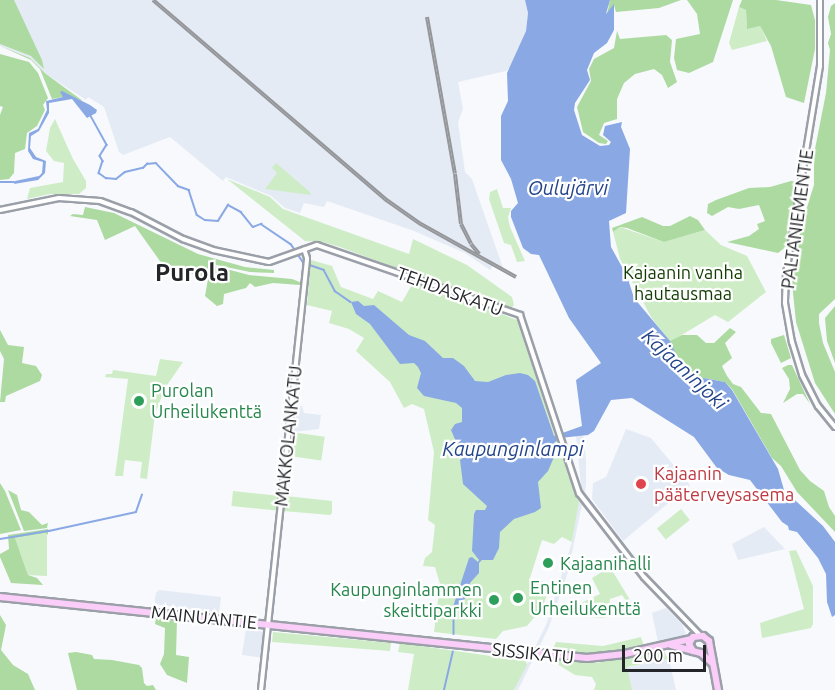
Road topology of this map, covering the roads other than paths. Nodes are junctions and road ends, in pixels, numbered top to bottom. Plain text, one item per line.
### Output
1 (820, 0) edge
2 (0, 210) edge
3 (304, 249) junction
4 (835, 427) edge
5 (0, 596) edge
6 (269, 624) junction
7 (689, 626) junction
8 (701, 636) junction
9 (395, 638) joint
10 (691, 639) junction
11 (670, 645) junction
12 (710, 647) junction
13 (697, 652) junction
14 (712, 663) junction
15 (261, 690) edge
16 (718, 690) edge

1 - 4 street, PALTANIEMENTIE
2 - 3 street
3 - 6 street, MAKKOLANKATU
3 - 7 street, TEHDASKATU
5 - 6 main road, MAINUANTIE
6 - 9 main road, MAINUANTIE
6 - 15 street, MAKKOLANKATU
7 - 8 street, TEHDASKATU
7 - 10 street
8 - 10 main road
8 - 12 main road
9 - 11 main road, SISSIKATU
10 - 11 main road, SISSIKATU
10 - 13 main road
11 - 13 main road, SISSIKATU
12 - 13 main road
12 - 14 main road
13 - 14 main road
14 - 16 main road

